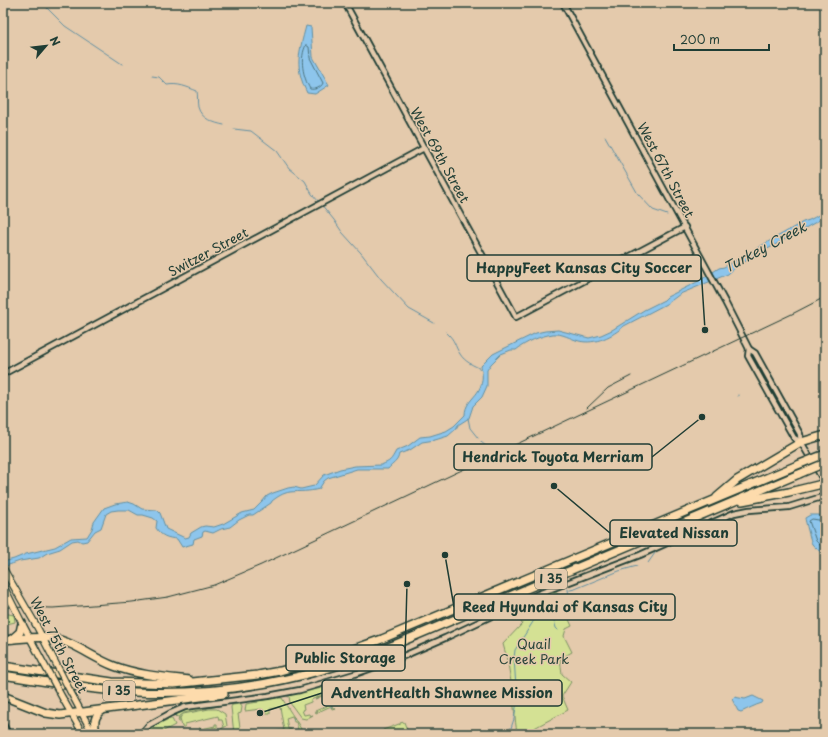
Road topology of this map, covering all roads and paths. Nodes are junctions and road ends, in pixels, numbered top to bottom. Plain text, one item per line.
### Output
1 (345, 3) edge
2 (563, 3) edge
3 (424, 148) junction
4 (685, 227) junction
5 (749, 349) junction
6 (3, 374) edge
7 (784, 406) junction
8 (778, 410) junction
9 (825, 435) edge
10 (800, 442) junction
11 (825, 454) edge
12 (825, 463) edge
13 (825, 483) edge
14 (825, 496) edge
15 (710, 503) junction
16 (728, 504) junction
17 (3, 568) edge
18 (3, 586) edge
19 (22, 623) junction
20 (30, 638) junction
21 (42, 638) junction
22 (12, 639) junction
23 (3, 640) edge
24 (3, 666) edge
25 (3, 675) edge
26 (204, 682) junction
27 (236, 688) junction
28 (3, 696) edge
29 (103, 710) junction
30 (82, 713) junction
31 (72, 714) junction
32 (3, 724) edge
33 (8, 734) edge
34 (83, 734) edge
35 (95, 734) edge
36 (141, 734) edge

1 - 3 street, West 69th Street
2 - 4 street, West 67th Street
3 - 4 street, West 69th Street
3 - 6 street, Switzer Street
4 - 5 street, West 67th Street
5 - 7 street, West 67th Street
5 - 8 street, West 67th Street
7 - 8 street
7 - 10 street, West 67th Street
8 - 10 street, West 67th Street
9 - 10 highway
10 - 13 street, West 67th Street
10 - 15 highway
11 - 15 highway, I 35, bridge
12 - 16 highway, I 35, bridge
13 - 16 highway
14 - 36 street
15 - 26 highway, I 35
16 - 27 highway, I 35
17 - 21 main road, West 75th Street, bridge
18 - 19 main road, West 75th Street, bridge
19 - 20 main road, West 75th Street
19 - 22 highway
20 - 21 highway
20 - 22 highway
20 - 31 main road, West 75th Street, bridge
21 - 26 highway
21 - 30 main road, West 75th Street, bridge
22 - 23 highway
24 - 26 highway, I 35
25 - 27 highway, I 35
27 - 29 highway
28 - 31 highway
29 - 30 highway
29 - 35 highway
30 - 31 highway
30 - 35 main road, West 75th Street
31 - 34 main road, West 75th Street
32 - 33 street

